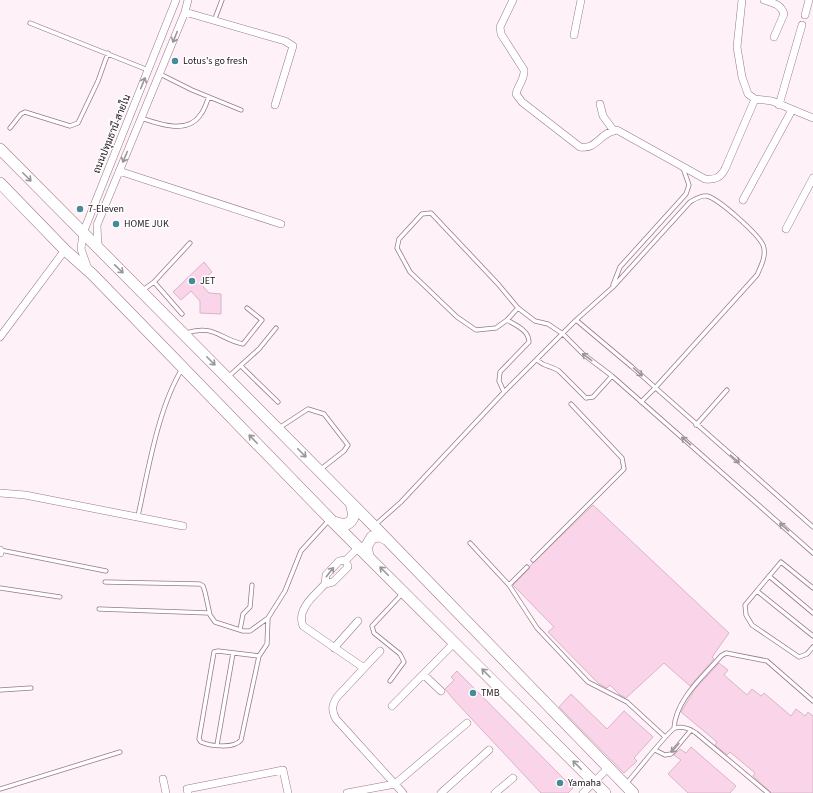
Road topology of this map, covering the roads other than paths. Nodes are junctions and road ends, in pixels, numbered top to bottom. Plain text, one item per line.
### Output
1 (175, 0) edge
2 (188, 0) edge
3 (222, 0) edge
4 (512, 0) edge
5 (581, 0) edge
6 (742, 0) edge
7 (764, 0) edge
8 (809, 0) edge
9 (185, 12) junction
10 (805, 15) dead end
11 (214, 22) junction
12 (30, 23) dead end
13 (802, 25) dead end
14 (574, 35) dead end
15 (774, 37) dead end
16 (108, 53) junction
17 (148, 70) junction
18 (160, 74) junction
19 (209, 97) junction
20 (755, 99) junction
21 (600, 104) dead end
22 (275, 105) dead end
23 (779, 105) junction
24 (241, 110) dead end
25 (792, 110) junction
26 (141, 118) junction
27 (813, 118) edge
28 (10, 128) dead end
29 (614, 130) junction
30 (0, 149) edge
31 (681, 166) junction
32 (119, 171) junction
33 (813, 178) edge
34 (0, 183) edge
35 (742, 200) dead end
36 (281, 224) dead end
37 (786, 229) dead end
38 (83, 233) junction
39 (190, 243) dead end
40 (99, 249) junction
41 (65, 250) junction
42 (93, 275) junction
43 (154, 282) junction
44 (612, 287) junction
45 (142, 291) junction
46 (247, 308) dead end
47 (518, 308) junction
48 (182, 314) dead end
49 (507, 320) junction
50 (576, 320) junction
51 (276, 328) dead end
52 (184, 334) junction
53 (563, 334) junction
54 (0, 337) edge
55 (537, 360) junction
56 (241, 366) junction
57 (183, 368) junction
58 (612, 376) junction
59 (227, 378) junction
60 (655, 388) junction
61 (727, 390) dead end
62 (504, 392) junction
63 (278, 402) dead end
64 (641, 402) junction
65 (571, 404) dead end
66 (696, 425) junction
67 (278, 429) junction
68 (319, 471) junction
69 (0, 493) edge
70 (351, 503) junction
71 (138, 516) junction
72 (331, 520) junction
73 (183, 526) dead end
74 (374, 526) junction
75 (813, 527) edge
76 (386, 539) junction
77 (470, 543) dead end
78 (359, 547) junction
79 (0, 551) edge
80 (813, 553) edge
81 (368, 556) junction
82 (346, 560) junction
83 (533, 560) dead end
84 (527, 567) dead end
85 (106, 571) dead end
86 (769, 576) junction
87 (105, 582) dead end
88 (325, 584) junction
89 (252, 585) dead end
90 (509, 585) junction
91 (0, 588) edge
92 (813, 588) edge
93 (757, 591) junction
94 (404, 592) junction
95 (60, 597) dead end
96 (99, 610) dead end
97 (209, 613) junction
98 (813, 613) edge
99 (268, 618) junction
100 (358, 621) dead end
101 (240, 630) junction
102 (813, 636) edge
103 (455, 642) junction
104 (813, 647) edge
105 (334, 648) junction
106 (380, 651) dead end
107 (233, 653) junction
108 (259, 656) junction
109 (364, 668) junction
110 (424, 675) junction
111 (390, 681) dead end
112 (31, 688) dead end
113 (0, 690) edge
114 (441, 691) dead end
115 (813, 701) edge
116 (392, 706) dead end
117 (467, 724) dead end
118 (674, 728) junction
119 (691, 730) junction
120 (664, 736) junction
121 (217, 745) junction
122 (490, 750) dead end
123 (655, 750) junction
124 (120, 752) dead end
125 (608, 768) junction
126 (513, 778) dead end
127 (163, 779) dead end
128 (594, 782) junction
129 (395, 784) junction
130 (0, 789) edge
131 (629, 789) edge
132 (166, 793) edge
133 (188, 793) edge
134 (288, 793) edge
135 (347, 793) edge
136 (403, 793) edge
137 (440, 793) edge
138 (495, 793) edge
139 (583, 793) edge
140 (605, 793) edge
141 (768, 793) edge

1 - 17 street, ถนนปทุมธานี-สายใน
2 - 9 street, ถนนปทุมธานี-สายใน
3 - 11 lane
4 - 29 street
5 - 14 street
6 - 20 street
7 - 15 street
8 - 10 street
9 - 11 street
9 -> 18 street, ถนนปทุมธานี-สายใน
11 - 22 street
12 - 16 lane
13 - 23 street
16 - 17 lane
16 - 28 lane
17 - 18 street
38 -> 17 street, ถนนปทุมธานี-สายใน
18 - 19 lane
18 - 26 street, ถนนปทุมธานี-สายใน
19 - 24 lane
19 - 26 lane
20 - 23 street
20 - 31 street
21 - 29 street
23 - 25 street
25 - 27 street
25 - 35 street
26 -> 32 street, ถนนปทุมธานี-สายใน
29 - 31 street
30 -> 38 main road
31 - 44 lane
32 - 36 street
32 - 40 street, ถนนปทุมธานี-สายใน
33 - 37 street
34 - 41 main road
38 - 40 main road
38 - 42 street, ถนนปทุมธานี-สายใน
39 - 43 lane
40 -> 45 main road
41 - 42 main road
41 - 54 street
42 - 57 main road
43 - 45 lane
43 - 48 lane
44 - 50 lane
44 - 60 lane
45 - 52 main road
46 - 52 lane
47 - 49 lane
47 - 49 lane
47 - 53 lane
49 - 62 lane
50 - 53 lane
50 -> 60 lane
51 - 56 lane
52 -> 59 main road
53 - 55 lane
58 -> 53 lane
55 - 58 lane
55 - 62 lane
56 - 59 lane
56 - 63 lane
57 - 71 lane
72 -> 57 main road
58 - 64 lane
59 - 67 main road
60 - 64 lane
60 - 66 lane
61 - 66 lane
62 - 74 lane
80 -> 64 lane
65 - 83 lane
66 -> 75 lane
67 -> 68 main road
67 - 68 lane
68 - 70 main road
69 - 71 street
70 - 72 main road
70 - 74 main road
71 - 73 street
72 - 78 main road
72 - 99 lane
74 - 76 main road
76 - 81 main road
76 - 125 main road
77 - 90 lane
78 - 81 main road
78 - 82 street
79 - 85 lane
94 -> 81 main road
88 -> 82 street
82 - 88 street
84 - 90 lane
86 - 92 lane
86 - 93 lane
86 - 98 lane
87 - 97 lane
88 - 105 street
89 - 101 lane
90 - 120 lane
91 - 95 lane
93 - 102 lane
93 - 104 lane
94 - 103 main road
94 - 111 lane
96 - 97 lane
97 - 101 lane
99 - 101 lane
99 - 108 lane
100 - 105 street
103 - 110 street
128 -> 103 main road
105 - 109 street
106 - 109 street
107 - 108 lane
107 - 121 lane
107 - 121 lane
108 - 121 lane
109 - 129 street
110 - 114 street
110 - 116 street
112 - 113 lane
115 - 118 lane
117 - 129 street
118 - 119 lane
118 - 120 lane
119 -> 123 lane
119 - 141 lane
120 - 123 lane
122 - 137 street
123 - 131 lane
124 - 130 lane
125 - 128 street
125 - 131 main road
126 - 138 street
127 - 132 street
128 - 139 street
128 - 140 main road
129 - 135 street
129 - 136 street
133 - 134 street

